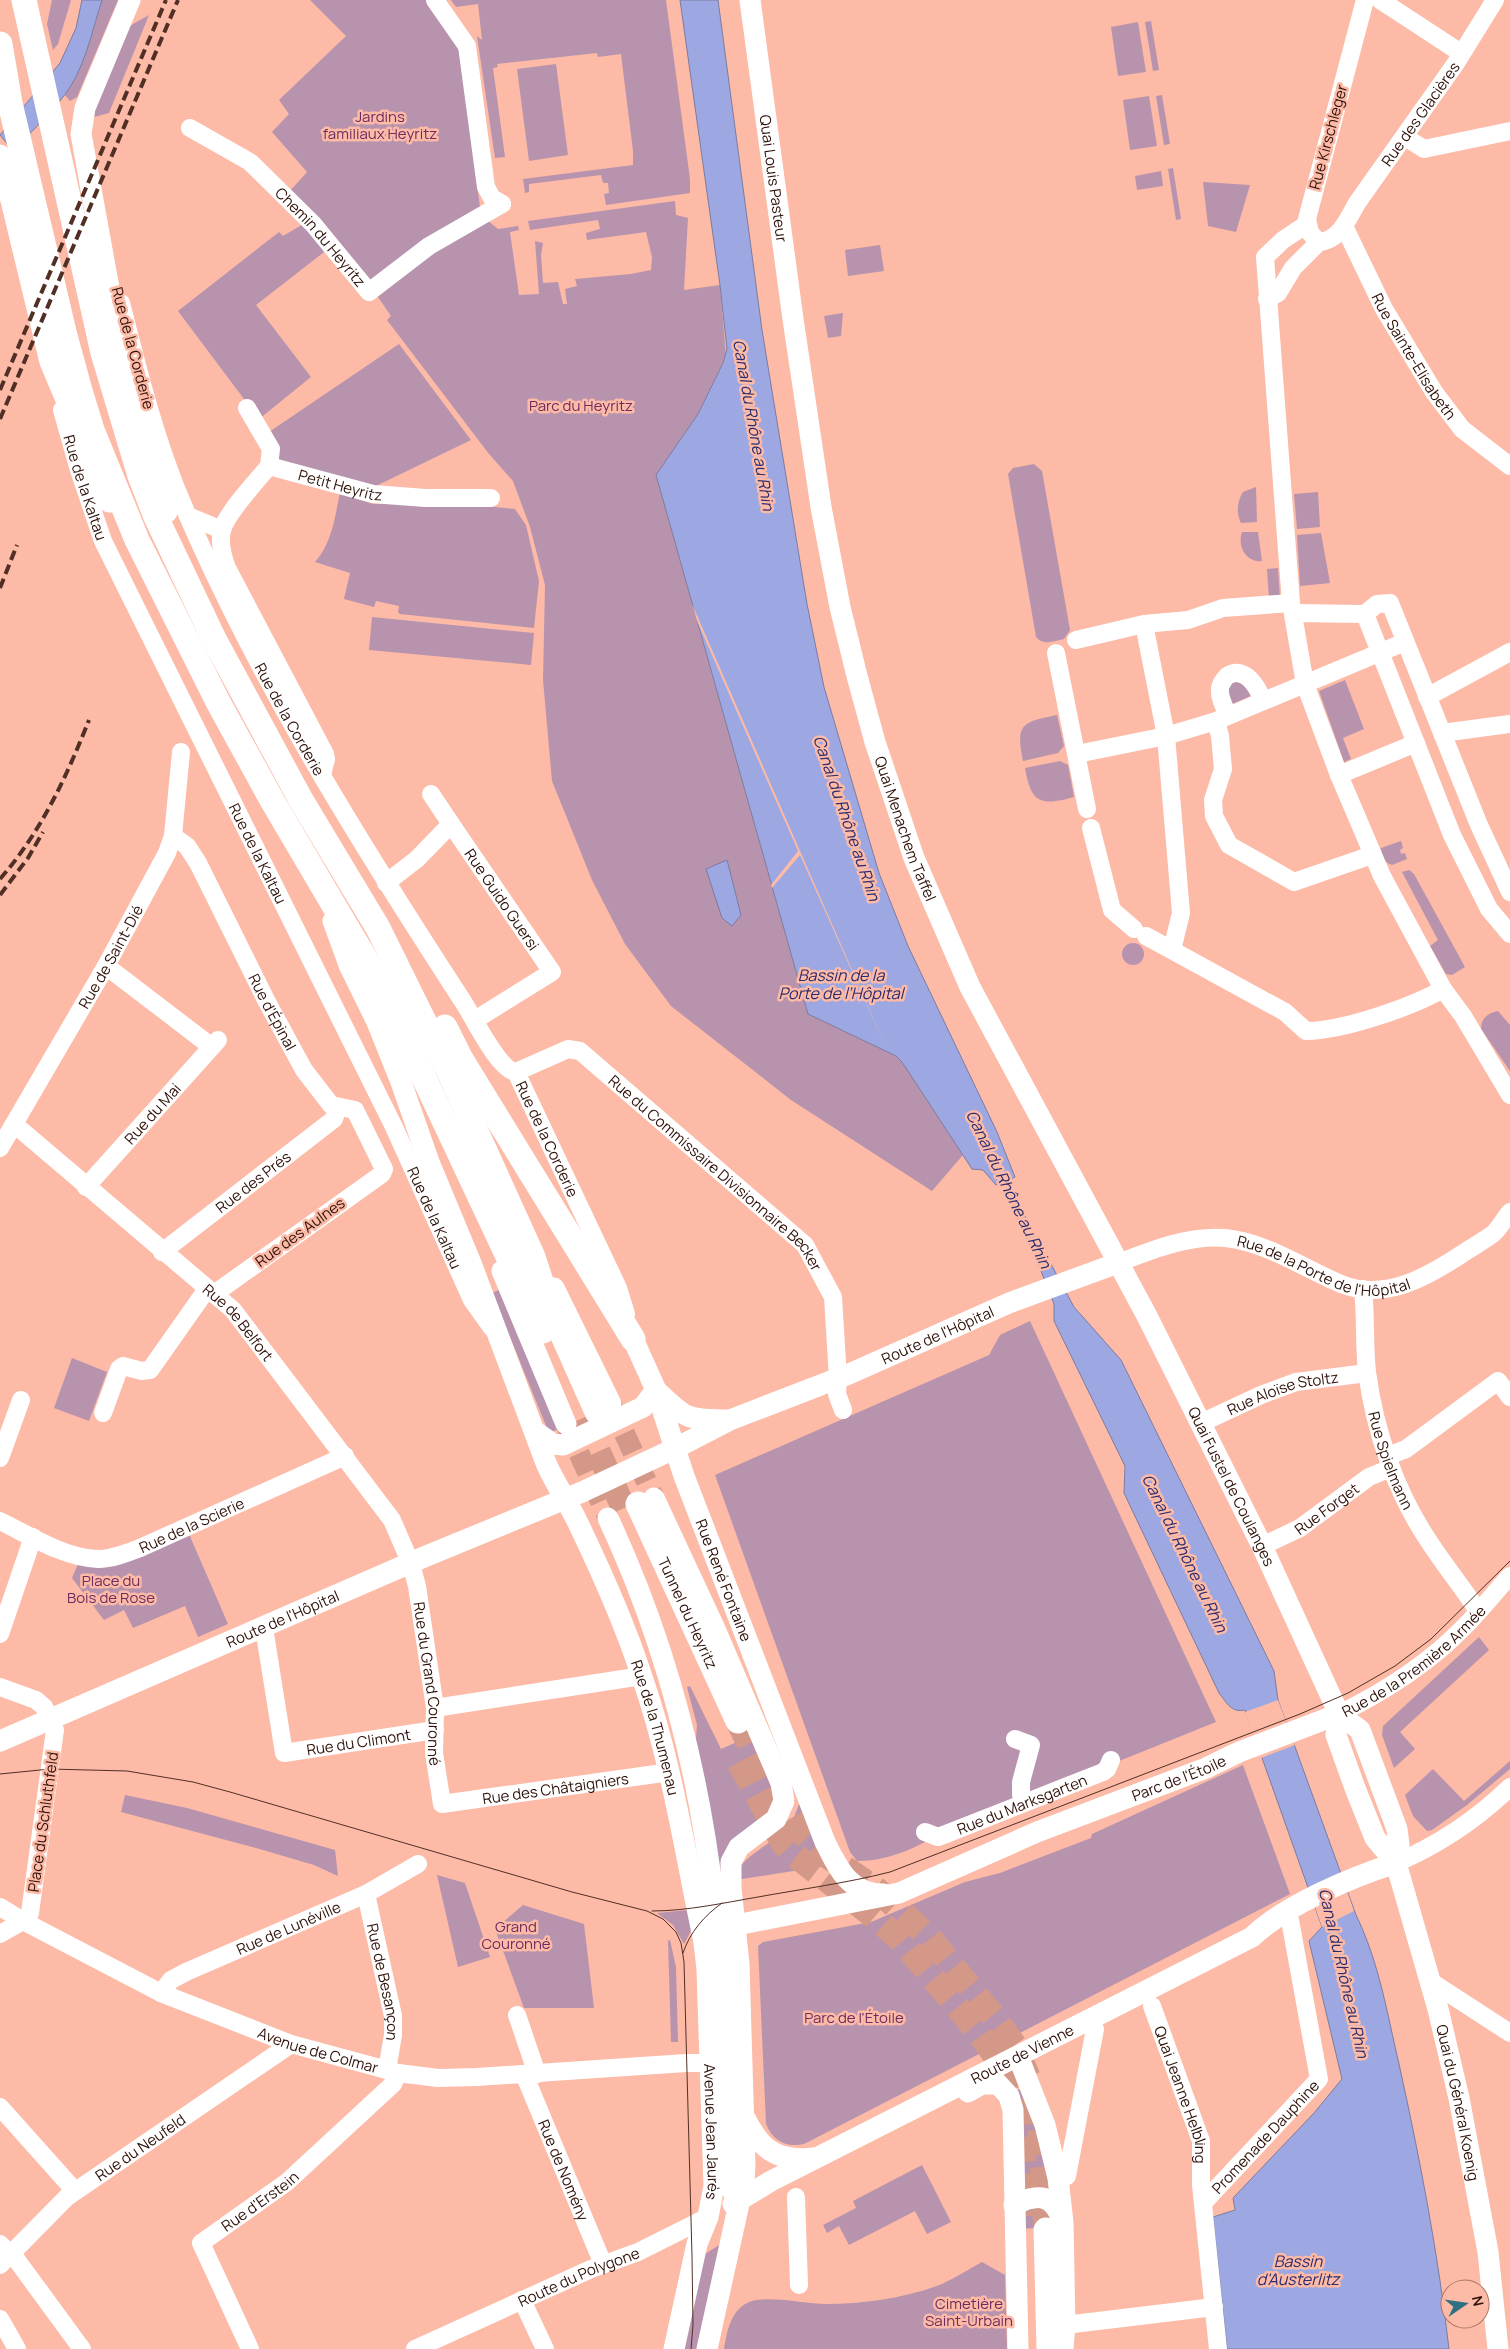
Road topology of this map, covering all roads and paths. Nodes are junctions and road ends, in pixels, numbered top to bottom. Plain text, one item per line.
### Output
1 (24, 0) edge
2 (130, 0) edge
3 (435, 0) edge
4 (750, 0) edge
5 (1365, 0) edge
6 (1380, 0) edge
7 (1495, 0) edge
8 (0, 44) edge
9 (1461, 53) junction
10 (190, 128) dead end
11 (1510, 131) edge
12 (1405, 137) junction
13 (8, 158) edge
14 (1307, 224) junction
15 (1344, 226) junction
16 (100, 231) junction
17 (1319, 242) junction
18 (1267, 299) junction
19 (799, 357) joint
20 (50, 362) junction
21 (247, 408) dead end
22 (92, 430) junction
23 (268, 466) junction
24 (1510, 466) edge
25 (491, 498) dead end
26 (188, 516) junction
27 (222, 530) junction
28 (127, 532) junction
29 (191, 594) junction
30 (1292, 608) junction
31 (1364, 614) junction
32 (1144, 624) junction
33 (1076, 640) dead end
34 (1405, 642) junction
35 (1510, 652) edge
36 (1056, 653) dead end
37 (1381, 654) junction
38 (1305, 684) junction
39 (1427, 697) junction
40 (1263, 702) junction
41 (1222, 718) junction
42 (1510, 724) edge
43 (1442, 733) junction
44 (1166, 736) junction
45 (1416, 743) junction
46 (181, 752) dead end
47 (1077, 754) junction
48 (1339, 774) junction
49 (322, 775) junction
50 (432, 794) dead end
51 (1087, 809) dead end
52 (451, 824) junction
53 (1091, 828) dead end
54 (173, 836) junction
55 (1372, 855) junction
56 (386, 883) junction
57 (1510, 892) edge
58 (333, 921) junction
59 (378, 928) junction
60 (1509, 933) edge
61 (1172, 950) junction
62 (106, 966) junction
63 (1443, 989) junction
64 (475, 1020) junction
65 (516, 1072) junction
66 (1510, 1095) edge
67 (335, 1107) junction
68 (14, 1124) junction
69 (0, 1148) edge
70 (384, 1170) joint
71 (86, 1187) junction
72 (1510, 1212) edge
73 (162, 1252) junction
74 (1118, 1263) junction
75 (1363, 1289) junction
76 (210, 1291) junction
77 (496, 1332) junction
78 (634, 1339) junction
79 (1367, 1373) junction
80 (838, 1378) junction
81 (656, 1390) junction
82 (1510, 1397) edge
83 (21, 1400) dead end
84 (843, 1410) dead end
85 (103, 1414) dead end
86 (589, 1414) junction
87 (730, 1420) junction
88 (1201, 1423) junction
89 (536, 1432) junction
90 (676, 1448) junction
91 (345, 1456) junction
92 (0, 1458) edge
93 (1389, 1462) junction
94 (564, 1499) junction
95 (631, 1508) junction
96 (0, 1521) edge
97 (33, 1537) junction
98 (1262, 1546) junction
99 (411, 1564) junction
100 (1510, 1576) edge
101 (1478, 1611) junction
102 (264, 1628) junction
103 (0, 1634) edge
104 (642, 1676) junction
105 (0, 1687) edge
106 (435, 1708) junction
107 (1340, 1714) junction
108 (50, 1720) junction
109 (730, 1725) tunnel mouth
110 (435, 1730) junction
111 (0, 1741) edge
112 (1019, 1746) dead end
113 (1239, 1752) joint
114 (1111, 1760) dead end
115 (795, 1769) junction
116 (670, 1772) junction
117 (1510, 1788) edge
118 (1021, 1795) dead end
119 (442, 1804) joint
120 (931, 1834) dead end
121 (1396, 1863) junction
122 (418, 1864) dead end
123 (730, 1874) junction
124 (366, 1894) junction
125 (894, 1894) junction
126 (0, 1907) edge
127 (1290, 1920) dead end
128 (23, 1921) junction
129 (719, 1932) junction
130 (0, 1934) edge
131 (707, 1969) joint
132 (1430, 1981) junction
133 (161, 1993) junction
134 (1152, 2006) dead end
135 (517, 2014) dead end
136 (1095, 2028) dead end
137 (1509, 2029) edge
138 (291, 2044) junction
139 (1018, 2056) junction
140 (724, 2070) junction
141 (393, 2072) junction
142 (530, 2074) junction
143 (0, 2107) edge
144 (912, 2109) junction
145 (744, 2116) junction
146 (819, 2157) junction
147 (1067, 2176) dead end
148 (76, 2190) junction
149 (796, 2197) dead end
150 (740, 2200) junction
151 (1203, 2203) junction
152 (1014, 2205) junction
153 (708, 2217) junction
154 (1047, 2228) junction
155 (3, 2254) edge
156 (603, 2264) junction
157 (799, 2285) dead end
158 (522, 2300) junction
159 (1214, 2307) junction
160 (0, 2319) edge
161 (1065, 2325) junction
162 (17, 2349) edge
163 (82, 2349) edge
164 (250, 2349) edge
165 (415, 2349) edge
166 (545, 2349) edge
167 (674, 2349) edge
168 (707, 2349) edge
169 (1018, 2349) edge
170 (1034, 2349) edge
171 (1049, 2349) edge
172 (1063, 2349) edge
173 (1218, 2349) edge
174 (1498, 2349) edge

1 - 29 highway
2 - 16 main road, Rue de la Corderie
3 - 10 street, Chemin du Heyritz
4 - 19 main road, Quai Louis Pasteur
5 - 14 street, Rue Kirschleger
6 - 9 street
7 - 9 street, Rue des Glacières
8 - 13 highway
9 - 12 street, Rue des Glacières
11 - 12 street
12 - 15 street, Rue des Glacières
13 - 20 main road
13 - 22 highway
14 - 17 street
14 - 18 street
15 - 17 street
15 - 24 street, Rue Sainte-Elisabeth
16 - 26 street, Rue de la Corderie
16 - 29 main road
17 - 18 street
18 - 30 street
19 - 74 main road, Quai Menachem Taffel
20 - 28 main road
20 - 77 street, Rue de la Kaltau
21 - 23 street
22 - 28 main road
22 - 86 highway
23 - 25 street, Petit Heyritz
23 - 27 street
26 - 27 street
26 - 49 street, Rue de la Corderie
27 - 49 street
28 - 58 main road
29 - 59 highway
30 - 31 street
30 - 32 street
30 - 38 street
31 - 34 street
31 - 37 street
32 - 33 street
32 - 44 street
34 - 37 street
34 - 39 street
35 - 39 street
36 - 47 street
37 - 38 street
37 - 45 street
38 - 40 street
38 - 48 street
39 - 43 street
40 - 41 street
40 - 41 street
41 - 44 street
41 - 55 street
42 - 43 street
43 - 57 street
44 - 47 street
44 - 61 street
45 - 48 street
45 - 60 street
46 - 54 street, Rue de Saint-Dié
47 - 51 street
48 - 55 street
49 - 56 street, Rue de la Corderie
50 - 52 street
52 - 56 street
52 - 64 street, Rue Guido Guersi
53 - 61 street
54 - 62 street, Rue de Saint-Dié
54 - 67 street, Rue d'Épinal
55 - 63 street
56 - 64 street, Rue de la Corderie
58 - 77 main road, Rue de la Thumenau
58 - 86 main road
59 - 78 highway
59 - 86 highway
61 - 63 street
62 - 68 street, Rue de Saint-Dié
62 - 71 street, Rue du Mai
63 - 66 street
64 - 65 street, Rue de la Corderie
65 - 78 street, Rue de la Corderie
65 - 80 street, Rue du Commissaire Divisionnaire Becker
67 - 70 street, Rue d'Épinal
67 - 73 street, Rue des Prés
68 - 69 street, Rue de Saint-Dié
68 - 71 street, Rue de Belfort
70 - 76 street, Rue des Aulnes
71 - 73 street, Rue de Belfort
72 - 75 street, Rue de la Porte de l'Hôpital
73 - 76 street, Rue de Belfort
74 - 75 street, Rue de la Porte de l'Hôpital
74 - 80 main road, Route de l'Hôpital
74 - 88 main road, Quai Fustel de Coulanges
75 - 79 street, Rue Spielmann
76 - 85 street, Rue des Aulnes
76 - 91 street, Rue de Belfort
77 - 89 main road, Rue de la Thumenau
78 - 81 main road, Rue de la Corderie
79 - 88 street, Rue Aloïse Stoltz
79 - 93 street, Rue Spielmann
80 - 84 street
80 - 87 main road, Route de l'Hôpital
81 - 87 main road
81 - 89 main road
81 - 90 main road, Rue René Fontaine
82 - 93 street, Rue Forget
83 - 92 street
87 - 90 main road, Route de l'Hôpital
88 - 98 main road, Quai Fustel de Coulanges
89 - 94 main road, Rue de la Thumenau
90 - 94 main road, Route de l'Hôpital
90 - 115 main road, Rue René Fontaine
91 - 97 street, Rue de la Scierie
91 - 99 street, Rue de Belfort
93 - 98 street, Rue Forget
93 - 101 street, Rue Spielmann
94 - 99 main road, Route de l'Hôpital
94 - 104 main road, Rue de la Thumenau
95 - 109 highway, Tunnel du Heyritz
95 - 123 main road
95 - 129 main road
96 - 97 street, Rue de la Scierie
97 - 103 street
98 - 107 main road, Quai Fustel de Coulanges
99 - 102 main road, Route de l'Hôpital
99 - 106 street, Rue du Grand Couronné
100 - 101 street, Rue de la Première Armée
101 - 107 street, Rue de la Première Armée
102 - 108 main road, Route de l'Hôpital
102 - 110 street, Rue du Climont
104 - 106 street
104 - 116 main road, Rue de la Thumenau
105 - 108 street
106 - 110 street, Rue du Grand Couronné
107 - 113 main road, Rue de la Première Armée
107 - 121 main road, Quai du Général Koenig
108 - 111 main road, Route de l'Hôpital
108 - 128 street, Place du Schluthfeld
110 - 119 street, Rue du Grand Couronné
112 - 118 street
113 - 125 main road, Parc de l'Étoile
114 - 120 street, Rue du Marksgarten
115 - 123 main road
115 - 125 main road
116 - 119 street, Rue des Châtaigniers
116 - 129 main road, Rue de la Thumenau
117 - 121 street
121 - 132 main road, Quai du Général Koenig
121 - 139 main road, Route de Vienne
122 - 124 street, Rue de Lunéville
123 - 129 main road
124 - 133 street, Rue de Lunéville
124 - 141 street, Rue de Besançon
125 - 129 main road, Parc de l'Étoile
126 - 128 street, Avenue de Colmar
127 - 151 street, Promenade Dauphine
128 - 130 street
128 - 133 street, Avenue de Colmar
129 - 131 main road, Rue de la Thumenau
129 - 140 main road, Avenue Jean Jaurès
131 - 140 main road, Avenue Jean Jaurès
132 - 137 street
132 - 174 main road, Quai du Général Koenig
133 - 138 street, Avenue de Colmar
134 - 151 street, Quai Jeanne Helbling
135 - 142 street
136 - 147 street
138 - 141 street, Avenue de Colmar
138 - 148 street, Rue du Neufeld
139 - 144 main road, Route de Vienne
139 - 154 main road
140 - 142 street, Avenue de Colmar
140 - 145 main road, Avenue Jean Jaurès
140 - 150 main road, Avenue Jean Jaurès
140 - 153 main road, Avenue Jean Jaurès
141 - 142 street, Avenue de Colmar
141 - 164 street, Rue d'Erstein
142 - 156 street, Rue de Nomény
143 - 148 street
144 - 146 main road, Route de Vienne
144 - 152 main road
145 - 146 main road
145 - 150 main road, Avenue Jean Jaurès
146 - 150 main road, Route de Vienne
148 - 155 street, Rue du Neufeld
149 - 157 street
150 - 153 main road, Route du Polygone
150 - 168 main road, Avenue Jean Jaurès
151 - 159 street, Quai Jeanne Helbling
152 - 154 main road
152 - 169 main road
153 - 156 street, Route du Polygone
153 - 167 main road, Avenue Jean Jaurès
154 - 161 main road
154 - 170 highway
154 - 171 highway
155 - 163 street
156 - 158 street, Route du Polygone
158 - 165 street, Route du Polygone
158 - 166 street
159 - 161 street
159 - 173 street, Quai Jeanne Helbling
160 - 162 street
161 - 172 main road

